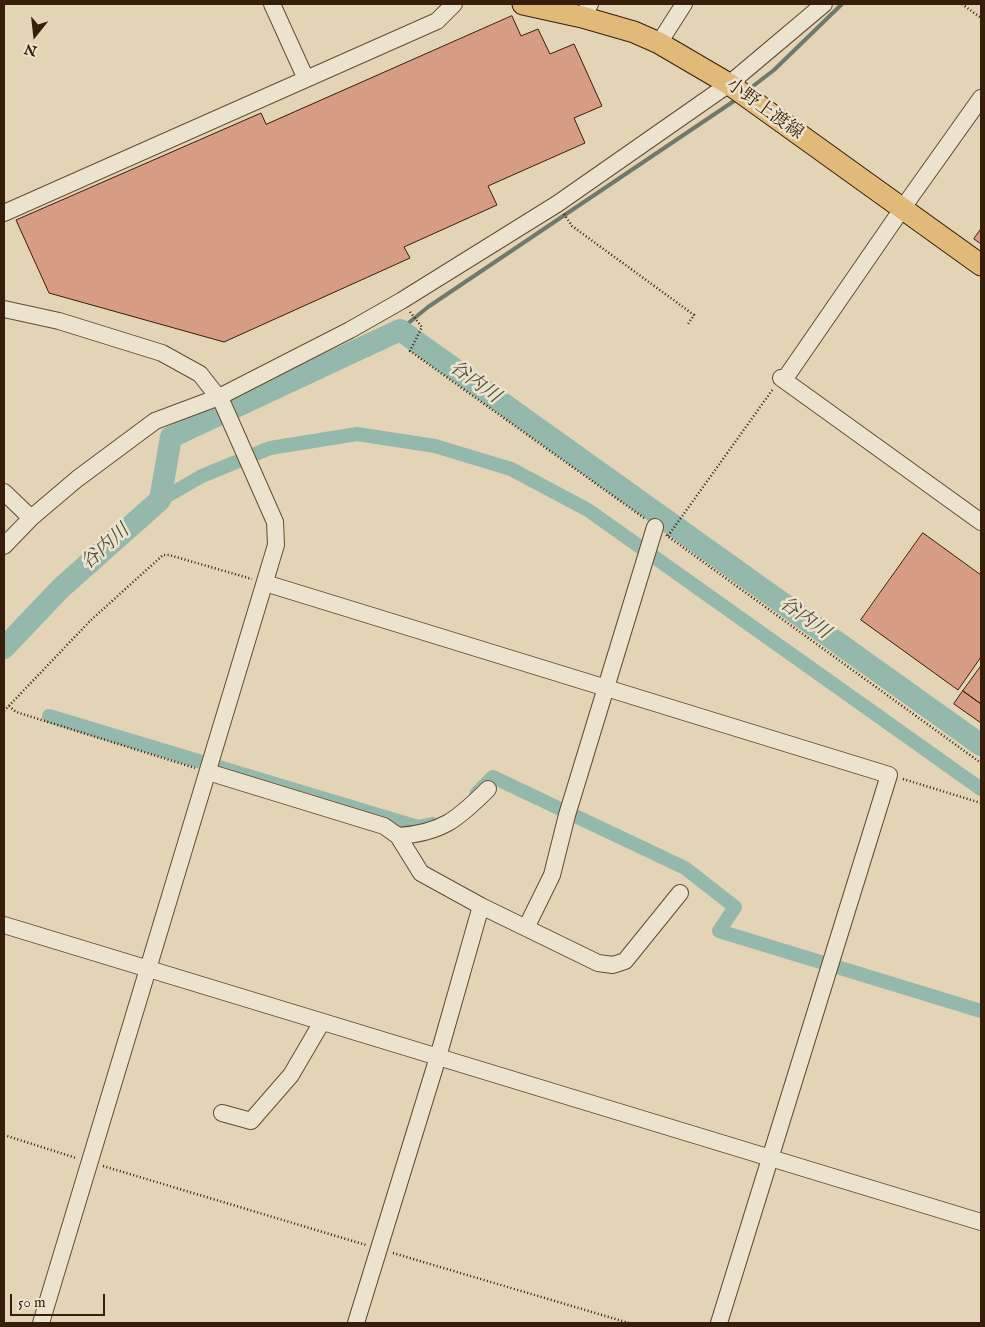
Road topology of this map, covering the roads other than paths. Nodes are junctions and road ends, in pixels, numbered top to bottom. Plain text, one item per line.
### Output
1 (272, 4) edge
2 (454, 4) edge
3 (522, 4) edge
4 (684, 4) edge
5 (824, 4) edge
6 (586, 10) edge
7 (659, 43) junction
8 (306, 79) junction
9 (729, 84) junction
10 (981, 98) edge
11 (902, 209) junction
12 (4, 213) edge
13 (981, 266) edge
14 (4, 309) edge
15 (220, 399) junction
16 (4, 492) edge
17 (31, 518) junction
18 (981, 522) edge
19 (663, 530) road end
20 (4, 546) edge
21 (265, 584) junction
22 (605, 687) junction
23 (208, 772) junction
24 (488, 789) dead end
25 (398, 836) junction
26 (680, 893) dead end
27 (481, 906) junction
28 (4, 925) edge
29 (526, 928) junction
30 (148, 969) junction
31 (322, 1022) junction
32 (438, 1057) junction
33 (222, 1113) dead end
34 (770, 1157) junction
35 (981, 1222) edge
36 (41, 1323) edge
37 (356, 1323) edge
38 (719, 1323) edge

1 - 8 street
2 - 8 street
3 - 6 main road, 小野上渡線
4 - 7 street
5 - 9 street
6 - 7 main road, 小野上渡線
7 - 9 main road, 小野上渡線
8 - 12 street
9 - 11 main road, 小野上渡線
9 - 15 street
10 - 11 street
11 - 13 main road, 小野上渡線
11 - 18 street
14 - 15 street
15 - 17 street
15 - 21 street
16 - 17 street
17 - 20 street
19 - 22 street
21 - 22 street
21 - 23 street
22 - 29 street
22 - 34 street
23 - 25 street
23 - 30 street
24 - 25 street
25 - 27 street
26 - 29 street
27 - 29 street
27 - 32 street
28 - 30 street
30 - 31 street
30 - 36 street
31 - 32 street
31 - 33 street
32 - 34 street
32 - 37 street
34 - 35 street
34 - 38 street

